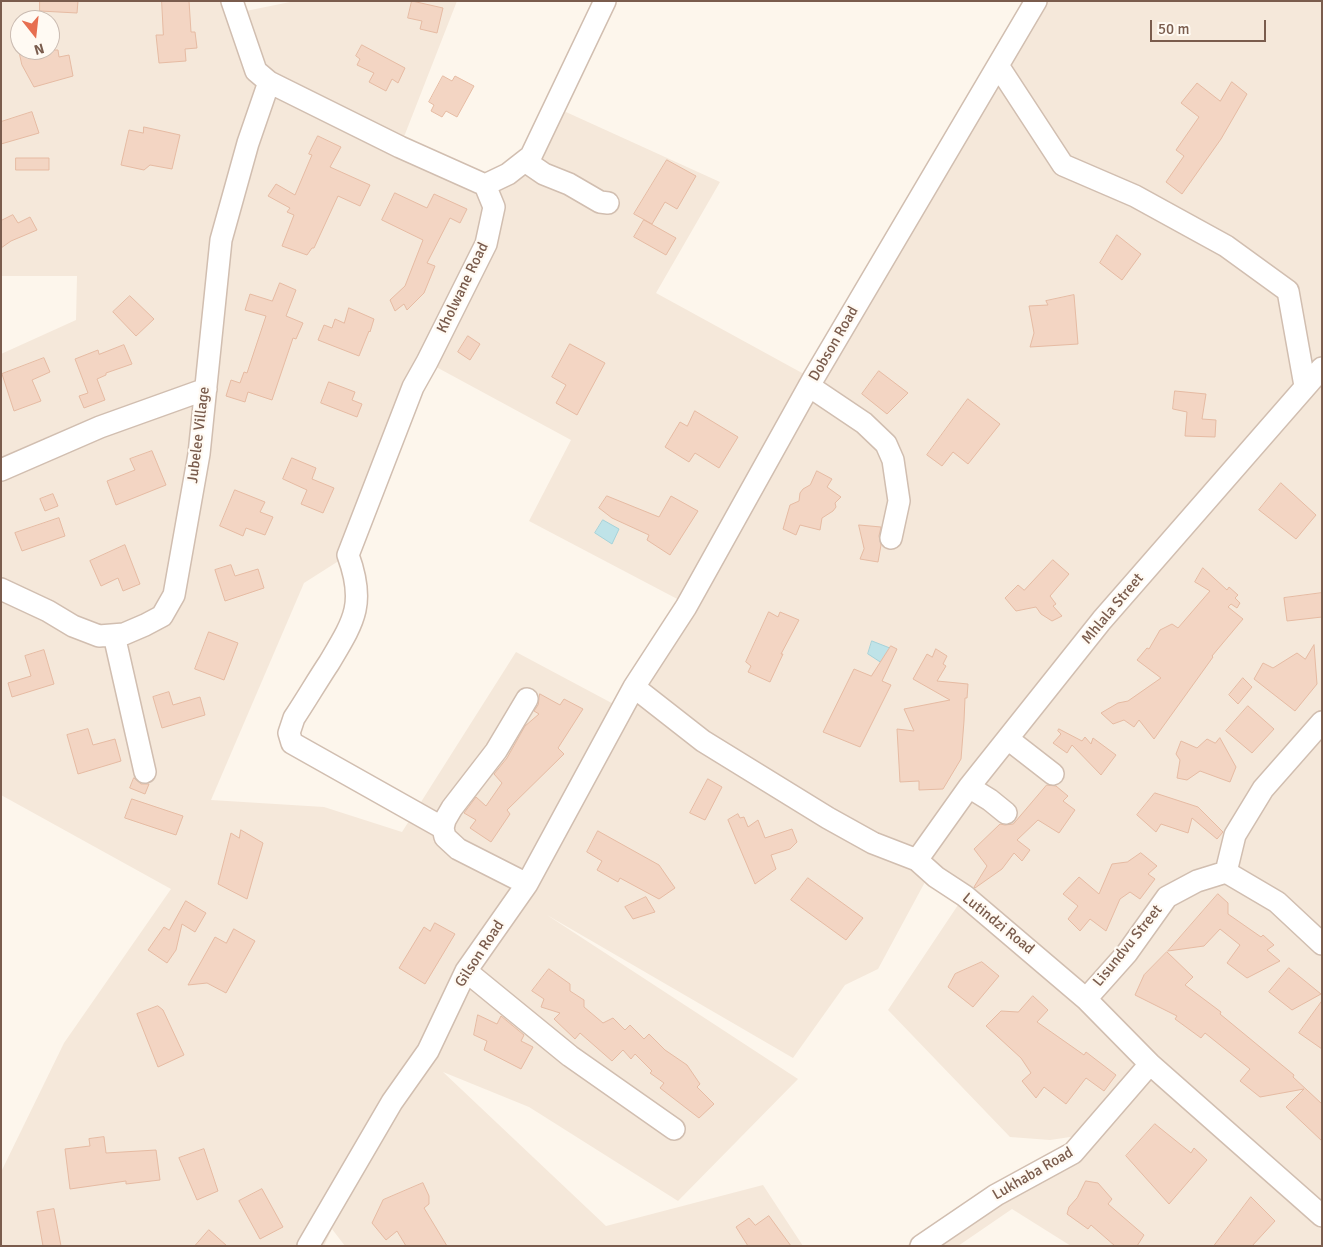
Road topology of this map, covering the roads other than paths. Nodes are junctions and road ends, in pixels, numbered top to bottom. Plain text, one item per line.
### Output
1 (232, 1) edge
2 (605, 1) edge
3 (1036, 1) edge
4 (998, 66) junction
5 (269, 82) junction
6 (525, 161) junction
7 (485, 185) junction
8 (608, 203) dead end
9 (1322, 368) edge
10 (809, 386) junction
11 (1305, 386) junction
12 (206, 390) junction
13 (1, 470) edge
14 (891, 538) dead end
15 (1, 589) edge
16 (114, 635) junction
17 (634, 686) junction
18 (527, 699) dead end
19 (1322, 722) edge
20 (1008, 738) junction
21 (145, 772) dead end
22 (1053, 774) dead end
23 (969, 787) junction
24 (1006, 812) dead end
25 (443, 828) junction
26 (917, 860) junction
27 (1226, 872) junction
28 (527, 884) junction
29 (1322, 944) edge
30 (466, 971) junction
31 (1086, 999) junction
32 (1150, 1064) junction
33 (674, 1129) dead end
34 (1322, 1216) edge
35 (308, 1246) edge
36 (921, 1246) edge

1 - 5 street
2 - 6 street
3 - 4 street, Dobson Road
4 - 10 street, Dobson Road
4 - 11 street
5 - 7 street
5 - 12 street, Jubelee Village
6 - 7 street
6 - 8 street
7 - 25 street, Kholwane Road
9 - 11 street, Mhlala Street
10 - 14 street
10 - 17 street, Dobson Road
11 - 20 street, Mhlala Street
12 - 13 street
12 - 16 street, Jubelee Village
15 - 16 street, Jubelee Village
16 - 21 street
17 - 26 street, Lutindzi Road
17 - 28 street, Gilson Road
18 - 25 street
19 - 27 street
20 - 22 street
20 - 23 street, Mhlala Street
23 - 24 street
23 - 26 street, Mhlala Street
25 - 28 street
26 - 31 street, Lutindzi Road
27 - 29 street
27 - 31 street, Lisundvu Street
28 - 30 street, Gilson Road
30 - 33 street
30 - 35 street, Gilson Road
31 - 32 street, Lutindzi Road
32 - 34 street, Lutindzi Road
32 - 36 street, Lukhaba Road

